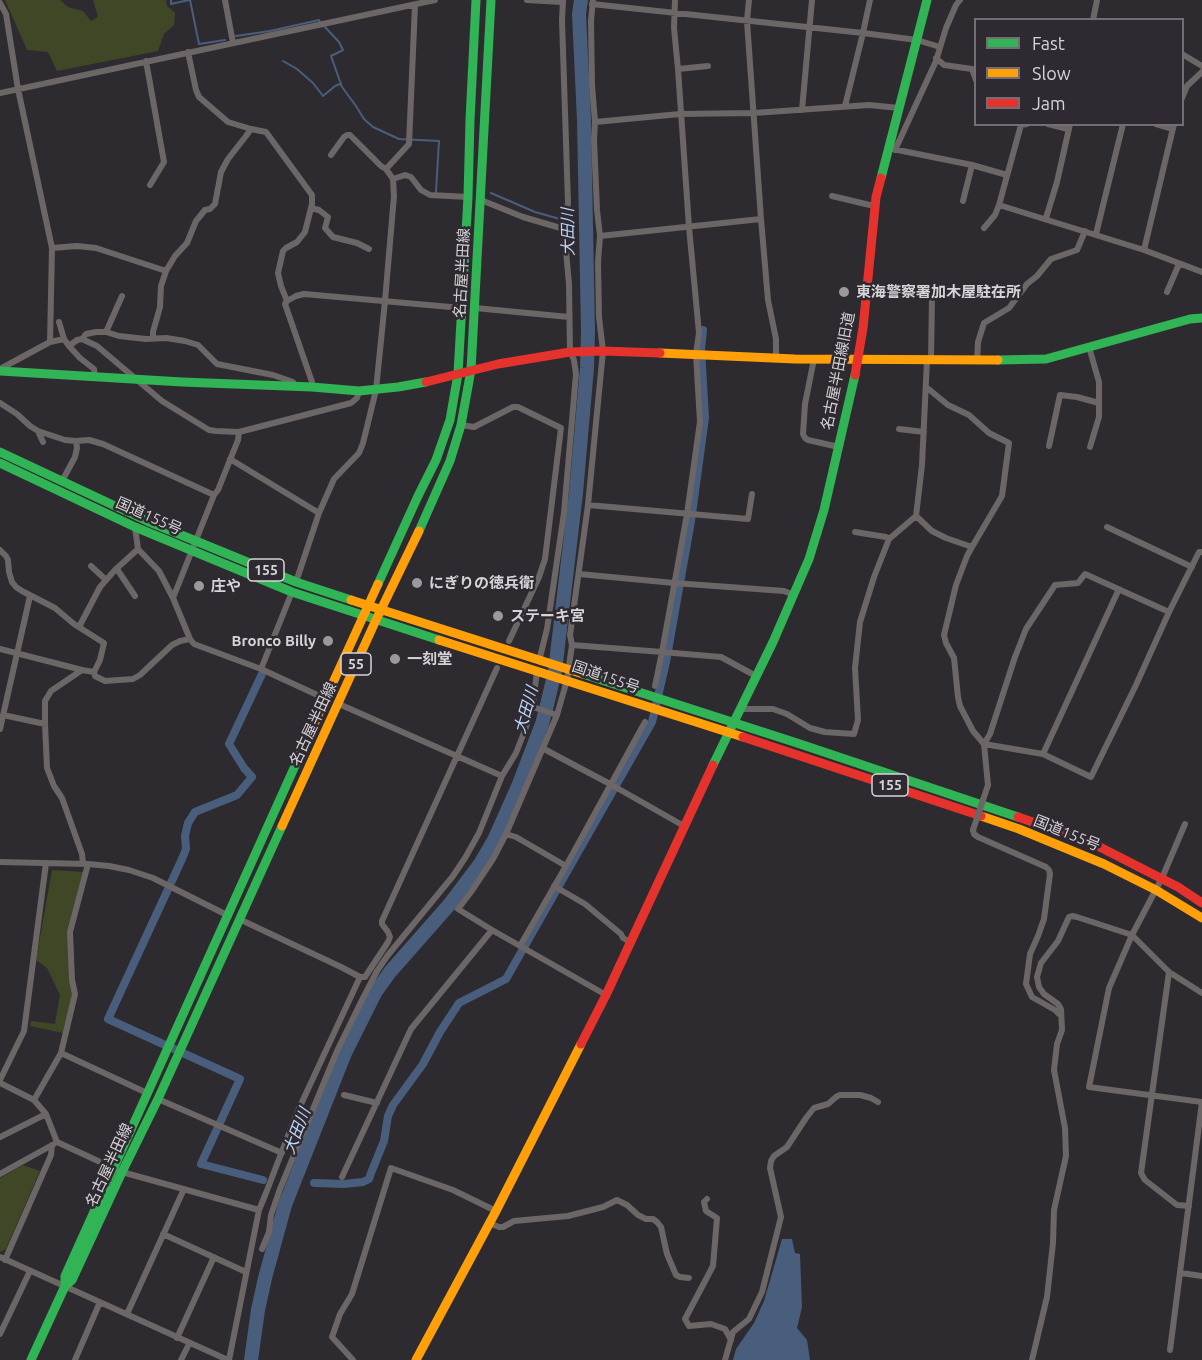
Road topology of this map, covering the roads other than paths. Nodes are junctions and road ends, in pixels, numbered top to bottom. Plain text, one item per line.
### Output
1 (225, 0) edge
2 (435, 0) edge
3 (476, 0) edge
4 (491, 0) edge
5 (527, 0) edge
6 (675, 0) edge
7 (749, 0) edge
8 (812, 0) edge
9 (870, 0) edge
10 (927, 0) edge
11 (960, 0) edge
12 (1097, 0) edge
13 (562, 1) edge
14 (592, 2) edge
15 (0, 3) edge
16 (415, 5) junction
17 (674, 12) junction
18 (1093, 18) edge
19 (747, 21) junction
20 (809, 28) junction
21 (863, 33) junction
22 (917, 40) junction
23 (233, 43) junction
24 (940, 47) junction
25 (188, 52) junction
26 (1184, 55) edge
27 (936, 58) junction
28 (146, 61) junction
29 (708, 66) dead end
30 (1202, 66) edge
31 (678, 69) junction
32 (1202, 72) edge
33 (974, 76) edge
34 (18, 89) junction
35 (0, 93) edge
36 (1184, 93) edge
37 (845, 106) junction
38 (899, 108) junction
39 (802, 110) junction
40 (754, 113) junction
41 (680, 114) junction
42 (595, 122) junction
43 (1021, 126) edge
44 (1123, 126) edge
45 (1069, 127) edge
46 (1174, 127) edge
47 (250, 129) junction
48 (892, 149) junction
49 (331, 154) dead end
50 (972, 165) junction
51 (386, 169) junction
52 (1007, 175) junction
53 (393, 179) junction
54 (150, 185) dead end
55 (832, 196) dead end
56 (468, 197) junction
57 (481, 200) junction
58 (963, 201) dead end
59 (999, 205) junction
60 (874, 206) junction
61 (311, 208) junction
62 (1046, 218) junction
63 (761, 219) junction
64 (688, 227) junction
65 (984, 228) dead end
66 (564, 229) junction
67 (1085, 231) junction
68 (1096, 234) junction
69 (600, 236) junction
70 (52, 248) junction
71 (369, 249) dead end
72 (1144, 250) junction
73 (1179, 264) junction
74 (166, 271) junction
75 (1202, 272) edge
76 (1167, 292) dead end
77 (122, 296) dead end
78 (920, 296) dead end
79 (287, 301) junction
80 (385, 301) junction
81 (462, 308) junction
82 (476, 308) junction
83 (569, 317) junction
84 (1202, 318) edge
85 (59, 322) dead end
86 (106, 332) junction
87 (153, 338) junction
88 (64, 339) junction
89 (82, 339) junction
90 (50, 342) junction
91 (69, 346) junction
92 (1089, 347) junction
93 (601, 351) junction
94 (574, 352) junction
95 (696, 354) junction
96 (776, 359) junction
97 (814, 359) junction
98 (857, 360) junction
99 (929, 360) junction
100 (977, 361) junction
101 (0, 370) edge
102 (471, 370) junction
103 (458, 374) junction
104 (95, 376) junction
105 (136, 379) junction
106 (295, 387) junction
107 (312, 387) junction
108 (926, 387) junction
109 (376, 390) junction
110 (359, 391) junction
111 (0, 403) edge
112 (1099, 404) junction
113 (462, 425) junction
114 (899, 429) dead end
115 (38, 431) junction
116 (238, 432) junction
117 (924, 432) junction
118 (76, 441) junction
119 (43, 442) dead end
120 (1049, 446) dead end
121 (839, 447) junction
122 (1090, 447) dead end
123 (0, 452) edge
124 (230, 459) junction
125 (0, 463) edge
126 (62, 481) junction
127 (752, 494) dead end
128 (214, 495) junction
129 (588, 505) junction
130 (319, 513) junction
131 (687, 514) junction
132 (916, 516) junction
133 (135, 527) junction
134 (1107, 527) dead end
135 (855, 532) dead end
136 (890, 538) junction
137 (195, 541) junction
138 (972, 546) junction
139 (138, 549) junction
140 (0, 550) edge
141 (191, 551) junction
142 (1202, 552) edge
143 (91, 566) dead end
144 (1192, 567) junction
145 (117, 569) junction
146 (579, 574) junction
147 (106, 580) junction
148 (296, 582) junction
149 (674, 583) junction
150 (1119, 589) junction
151 (292, 592) junction
152 (794, 595) junction
153 (30, 596) junction
154 (135, 596) dead end
155 (173, 598) junction
156 (368, 605) junction
157 (382, 609) junction
158 (1169, 612) junction
159 (364, 616) junction
160 (376, 620) junction
161 (79, 627) junction
162 (190, 639) junction
163 (509, 641) dead end
164 (572, 645) junction
165 (0, 649) edge
166 (662, 652) junction
167 (17, 653) junction
168 (540, 666) junction
169 (497, 668) dead end
170 (261, 669) junction
171 (568, 669) junction
172 (82, 670) junction
173 (94, 672) junction
174 (756, 676) junction
175 (567, 680) junction
176 (655, 686) dead end
177 (326, 699) junction
178 (339, 704) junction
179 (536, 708) dead end
180 (741, 709) junction
181 (556, 715) junction
182 (3, 716) junction
183 (645, 722) dead end
184 (734, 723) junction
185 (45, 724) junction
186 (0, 729) edge
187 (729, 733) junction
188 (984, 744) junction
189 (544, 749) junction
190 (1043, 754) junction
191 (458, 756) junction
192 (502, 776) junction
193 (610, 784) junction
194 (1185, 824) dead end
195 (684, 826) junction
196 (506, 834) junction
197 (0, 862) edge
198 (46, 863) junction
199 (85, 864) junction
200 (566, 866) junction
201 (1162, 878) junction
202 (554, 886) junction
203 (1156, 890) junction
204 (1202, 903) edge
205 (228, 915) junction
206 (1202, 918) edge
207 (240, 919) junction
208 (492, 930) junction
209 (1132, 935) junction
210 (630, 942) junction
211 (520, 946) junction
212 (1169, 972) junction
213 (360, 977) junction
214 (1202, 993) edge
215 (606, 995) junction
216 (1061, 1016) junction
217 (61, 1053) junction
218 (0, 1082) edge
219 (147, 1093) junction
220 (344, 1095) dead end
221 (1152, 1095) junction
222 (158, 1099) junction
223 (34, 1100) junction
224 (878, 1102) dead end
225 (1202, 1102) edge
226 (377, 1103) junction
227 (46, 1114) junction
228 (0, 1137) edge
229 (54, 1143) junction
230 (282, 1154) junction
231 (118, 1170) junction
232 (0, 1174) edge
233 (342, 1177) dead end
234 (184, 1188) junction
235 (707, 1199) dead end
236 (1189, 1206) junction
237 (259, 1210) junction
238 (496, 1211) junction
239 (489, 1223) junction
240 (163, 1234) junction
241 (262, 1249) dead end
242 (214, 1257) junction
243 (2, 1258) edge
244 (30, 1271) junction
245 (246, 1272) junction
246 (1181, 1273) junction
247 (1202, 1276) edge
248 (689, 1278) dead end
249 (64, 1286) junction
250 (100, 1302) junction
251 (127, 1314) junction
252 (2, 1325) edge
253 (0, 1334) edge
254 (177, 1338) junction
255 (731, 1341) junction
256 (189, 1344) junction
257 (1170, 1350) dead end
258 (78, 1359) edge
259 (31, 1360) edge
260 (182, 1360) edge
261 (228, 1360) edge
262 (353, 1360) edge
263 (416, 1360) edge
264 (725, 1360) edge
265 (1032, 1360) edge

1 - 23 street
2 - 16 street
3 - 56 main road, 名古屋半田線 / 55
4 - 57 main road, 名古屋半田線 / 55
5 - 13 street
6 - 17 street
7 - 19 street
8 - 20 street
9 - 21 street
10 - 22 main road, 名古屋半田線旧道
11 - 24 street
12 - 18 street
13 - 66 street
14 - 17 street
14 - 42 street
15 - 34 street
16 - 23 street
16 - 51 street
17 - 19 street
17 - 31 street
19 - 20 street
19 - 40 street
20 - 21 street
20 - 39 street
21 - 22 street
21 - 37 street
22 - 24 street
22 - 38 main road, 名古屋半田線旧道
23 - 25 street
24 - 27 street
25 - 28 street
25 - 47 street
26 - 30 street
27 - 33 street
27 - 48 street
28 - 34 street
28 - 54 street
29 - 31 street
31 - 41 street
32 - 36 street
34 - 35 street
34 - 70 street
37 - 38 street
37 - 39 street
38 - 48 main road, 名古屋半田線旧道
39 - 40 street
40 - 41 street
40 - 63 street
41 - 42 street
41 - 64 street
42 - 69 street
43 - 52 street
44 - 68 street
45 - 62 street
46 - 72 street
47 - 61 street
47 - 74 street
48 - 50 street
48 - 60 main road, 名古屋半田線旧道
49 - 51 street
50 - 52 street
50 - 58 street
51 - 53 street
52 - 59 street
53 - 56 street
53 - 80 street
55 - 60 street
56 - 81 main road, 名古屋半田線 / 55
57 - 66 street
57 - 82 main road, 名古屋半田線 / 55
59 - 62 street
59 - 65 street
60 - 98 main road, 名古屋半田線旧道
61 - 71 street
61 - 79 street
62 - 67 street
63 - 64 street
63 - 96 street
64 - 69 street
64 - 95 street
66 - 83 street
67 - 68 street
67 - 100 street
68 - 72 street
69 - 93 street
70 - 74 street
70 - 90 street
72 - 73 street
73 - 75 street
73 - 76 street
74 - 87 street
77 - 86 street
78 - 99 street
79 - 80 street
79 - 107 street
80 - 81 street
80 - 109 street
81 - 103 main road, 名古屋半田線 / 55
82 - 83 street
82 - 102 main road, 名古屋半田線 / 55
83 - 94 street
84 - 92 main road
85 - 88 street
86 - 87 street
86 - 89 street
87 - 106 street
88 - 90 street
88 - 91 street
89 - 91 street
89 - 105 street
90 - 101 street
91 - 104 street
92 - 100 main road
92 - 112 street
93 - 94 main road
93 - 95 main road
93 - 129 street
94 - 102 main road
94 - 168 street
95 - 96 main road
95 - 131 street
96 - 97 main road
97 - 98 main road
97 - 121 street
98 - 99 main road
98 - 121 main road, 名古屋半田線旧道
99 - 100 main road
99 - 108 street
101 - 104 main road
102 - 103 main road
102 - 113 main road, 名古屋半田線 / 55
103 - 109 main road
103 - 156 main road, 名古屋半田線 / 55
104 - 105 main road
105 - 106 main road
105 - 116 street
106 - 107 main road
107 - 110 main road
108 - 117 street
108 - 138 street
109 - 110 main road
109 - 130 street
110 - 116 street
111 - 115 street
112 - 120 street
112 - 122 street
113 - 157 main road, 名古屋半田線 / 55
113 - 163 street
114 - 117 street
115 - 118 street
115 - 119 street
116 - 124 street
117 - 132 street
118 - 126 street
118 - 128 street
121 - 152 main road, 名古屋半田線旧道
123 - 126 main road, 国道155号 / 155
124 - 128 street
124 - 130 street
125 - 133 main road, 国道155号 / 155
126 - 137 main road, 国道155号 / 155
127 - 131 street
128 - 137 street
129 - 131 street
129 - 146 street
130 - 148 street
131 - 149 street
132 - 136 street
132 - 138 street
133 - 139 street
133 - 141 main road, 国道155号 / 155
134 - 144 street
135 - 136 street
136 - 180 street
137 - 141 street
137 - 148 main road, 国道155号 / 155
138 - 188 street
139 - 145 street
139 - 155 street
140 - 153 street
141 - 151 main road, 国道155号 / 155
141 - 155 street
142 - 144 street
143 - 147 street
144 - 158 street
145 - 147 street
145 - 154 street
146 - 149 street
146 - 164 street
147 - 161 street
148 - 156 main road, 国道155号 / 155
149 - 152 street
149 - 166 street
150 - 158 street
150 - 188 street
150 - 190 street
151 - 159 main road, 国道155号 / 155
151 - 170 street
152 - 174 main road, 名古屋半田線旧道
153 - 161 street
153 - 167 street
155 - 162 street
156 - 157 main road, 国道155号 / 155
156 - 159 main road, 名古屋半田線 / 55
157 - 160 main road, 名古屋半田線 / 55
157 - 168 main road, 国道155号 / 155
158 - 190 street
159 - 160 main road, 国道155号 / 155
159 - 177 main road, 名古屋半田線 / 55
160 - 168 main road, 国道155号 / 155
160 - 178 main road, 名古屋半田線 / 55
161 - 173 street
162 - 170 street
162 - 173 street
164 - 166 street
164 - 171 street
165 - 167 street
166 - 174 street
166 - 176 street
167 - 172 street
167 - 182 street
168 - 171 main road, 国道155号 / 155
168 - 175 main road, 国道155号 / 155
168 - 192 street
169 - 191 street
170 - 177 street
171 - 175 street
171 - 184 main road, 国道155号 / 155
172 - 173 street
172 - 185 street
174 - 180 main road, 名古屋半田線旧道
175 - 181 street
175 - 187 main road, 国道155号 / 155
177 - 205 main road, 名古屋半田線 / 55
178 - 191 street
178 - 207 main road, 名古屋半田線 / 55
179 - 181 street
180 - 184 main road, 名古屋半田線旧道
181 - 189 street
182 - 185 street
182 - 186 street
183 - 193 street
184 - 187 main road, 名古屋半田線旧道
184 - 201 main road, 国道155号 / 155
185 - 199 street
187 - 195 main road, 名古屋半田線旧道
187 - 203 main road, 国道155号 / 155
188 - 190 street
188 - 216 street, bridge
189 - 193 street
189 - 196 street
191 - 192 street
191 - 213 street
192 - 241 street
193 - 195 street
193 - 200 street
194 - 201 street
195 - 210 main road, 名古屋半田線旧道
196 - 200 street
196 - 208 street
197 - 198 street
198 - 199 street
198 - 218 street
199 - 205 street
199 - 217 street
200 - 202 street
201 - 203 street
201 - 204 main road, 国道155号 / 155
202 - 210 street
202 - 211 street
203 - 206 main road, 国道155号 / 155
203 - 209 street
205 - 207 street
205 - 219 main road, 名古屋半田線 / 55
207 - 213 street
207 - 222 main road, 名古屋半田線 / 55
208 - 211 street
208 - 226 street
209 - 212 street
209 - 216 street
209 - 221 street
210 - 215 main road, 名古屋半田線旧道
211 - 215 street
212 - 214 street
212 - 221 street
213 - 230 street
215 - 238 main road, 名古屋半田線旧道
216 - 265 street
217 - 219 street
217 - 223 street
218 - 223 street
219 - 231 main road, 名古屋半田線 / 55
220 - 226 street
221 - 225 street
221 - 236 street
222 - 230 street
222 - 231 main road, 名古屋半田線 / 55
223 - 227 street
224 - 255 street
225 - 236 street
226 - 233 street
227 - 228 street
227 - 229 street
229 - 231 street
229 - 232 street
229 - 243 street
230 - 237 street
231 - 234 street
231 - 249 main road, 名古屋半田線 / 55
234 - 237 street
234 - 240 street
235 - 255 street
236 - 246 street
237 - 245 street
238 - 239 main road, 名古屋半田線旧道
238 - 262 street
239 - 248 street
239 - 263 main road, 名古屋半田線旧道
240 - 242 street
240 - 251 street
242 - 245 street
242 - 254 street
243 - 244 street
244 - 249 street
244 - 252 street
245 - 261 street
246 - 247 street
246 - 257 street
249 - 250 street
249 - 259 main road, 名古屋半田線 / 55
250 - 251 street
250 - 258 street
251 - 254 street
252 - 253 street
254 - 256 street
255 - 264 street
256 - 260 street
256 - 261 street

